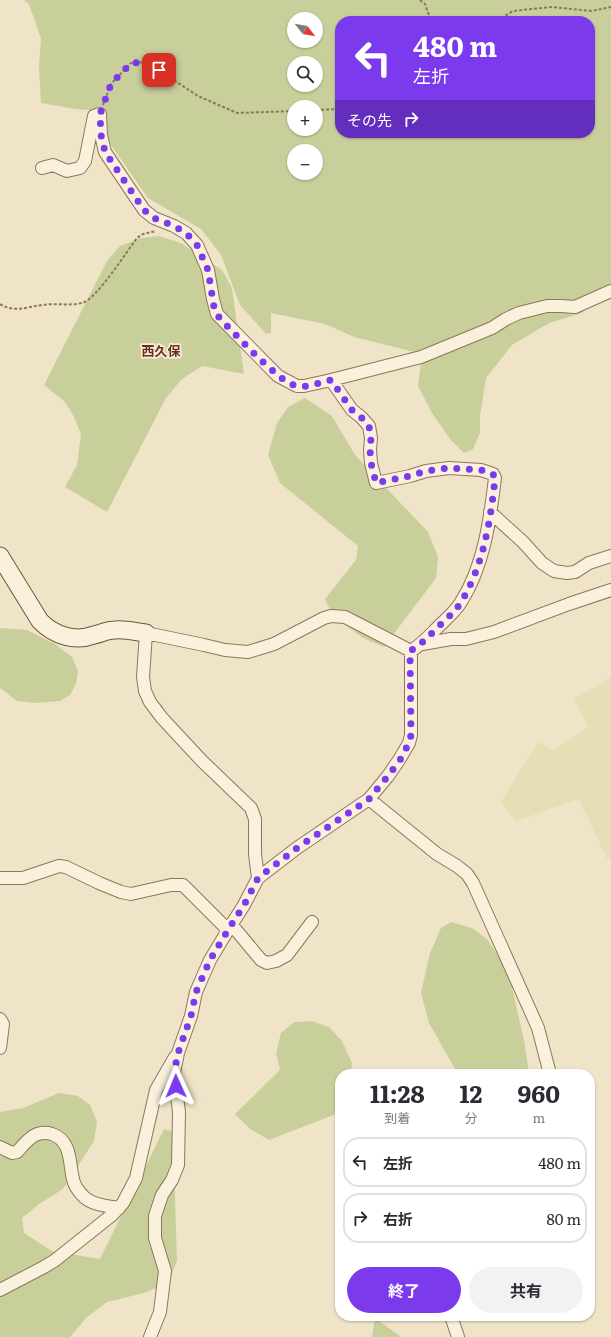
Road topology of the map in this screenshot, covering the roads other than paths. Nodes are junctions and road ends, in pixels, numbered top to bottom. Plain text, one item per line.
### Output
1 (42, 168) dead end
2 (611, 291) edge
3 (331, 380) junction
4 (490, 512) junction
5 (0, 556) edge
6 (611, 556) edge
7 (611, 590) edge
8 (146, 633) junction
9 (422, 644) junction
10 (410, 651) junction
11 (369, 799) junction
12 (0, 878) edge
13 (258, 878) junction
14 (312, 922) dead end
15 (230, 927) junction
16 (0, 1019) edge
17 (0, 1048) edge
18 (178, 1053) junction
19 (549, 1069) edge
20 (0, 1147) edge
21 (119, 1208) junction
22 (0, 1290) edge
23 (453, 1321) edge
24 (150, 1337) edge
25 (458, 1337) edge

1 - 3 street
2 - 3 street
3 - 4 street
4 - 6 street
4 - 9 street
5 - 8 street
7 - 9 street
8 - 10 street
8 - 13 street
9 - 10 street
10 - 11 street
11 - 13 street
11 - 19 street
12 - 15 street
13 - 15 street
14 - 15 street
15 - 18 street
16 - 17 street
18 - 21 street
18 - 24 street
20 - 21 street
21 - 22 street
23 - 25 street

